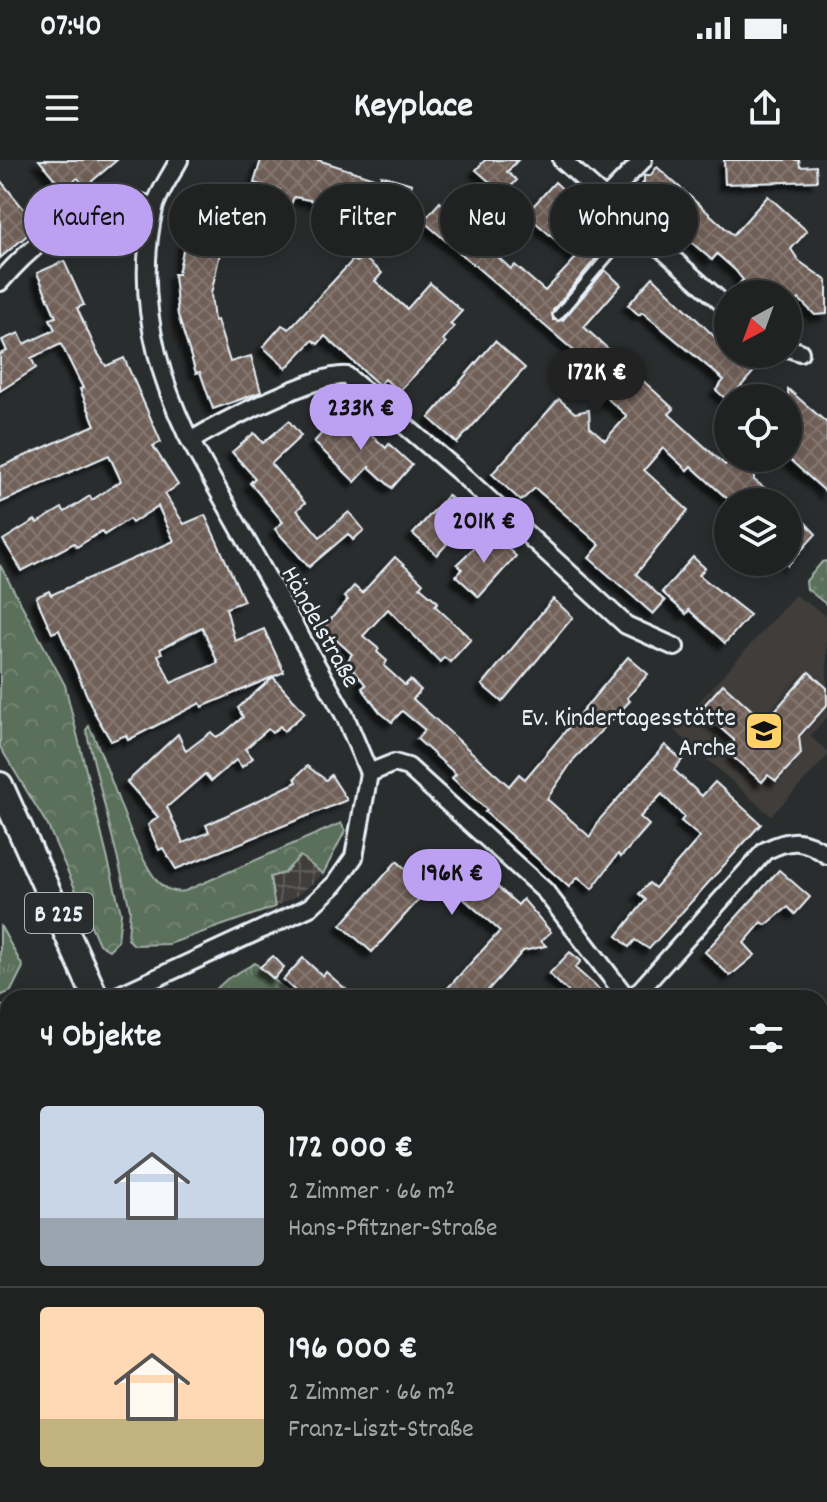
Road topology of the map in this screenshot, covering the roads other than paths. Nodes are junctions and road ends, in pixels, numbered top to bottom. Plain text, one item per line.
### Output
1 (179, 160) edge
2 (562, 160) edge
3 (643, 160) edge
4 (588, 184) edge
5 (620, 184) edge
6 (154, 206) junction
7 (609, 256) edge
8 (671, 256) edge
9 (0, 282) edge
10 (714, 295) edge
11 (558, 315) dead end
12 (191, 441) junction
13 (675, 647) dead end
14 (369, 773) junction
15 (0, 785) edge
16 (827, 855) edge
17 (92, 990) edge
18 (130, 990) edge
19 (621, 990) edge
20 (640, 990) edge

1 - 6 street, Händelstraße
2 - 4 street
3 - 5 street
6 - 9 street
6 - 12 street, Händelstraße
7 - 11 lane
8 - 10 street
12 - 13 street
12 - 14 street, Händelstraße
14 - 18 street, Händelstraße
14 - 19 street
15 - 17 main road, B 225
16 - 20 street

